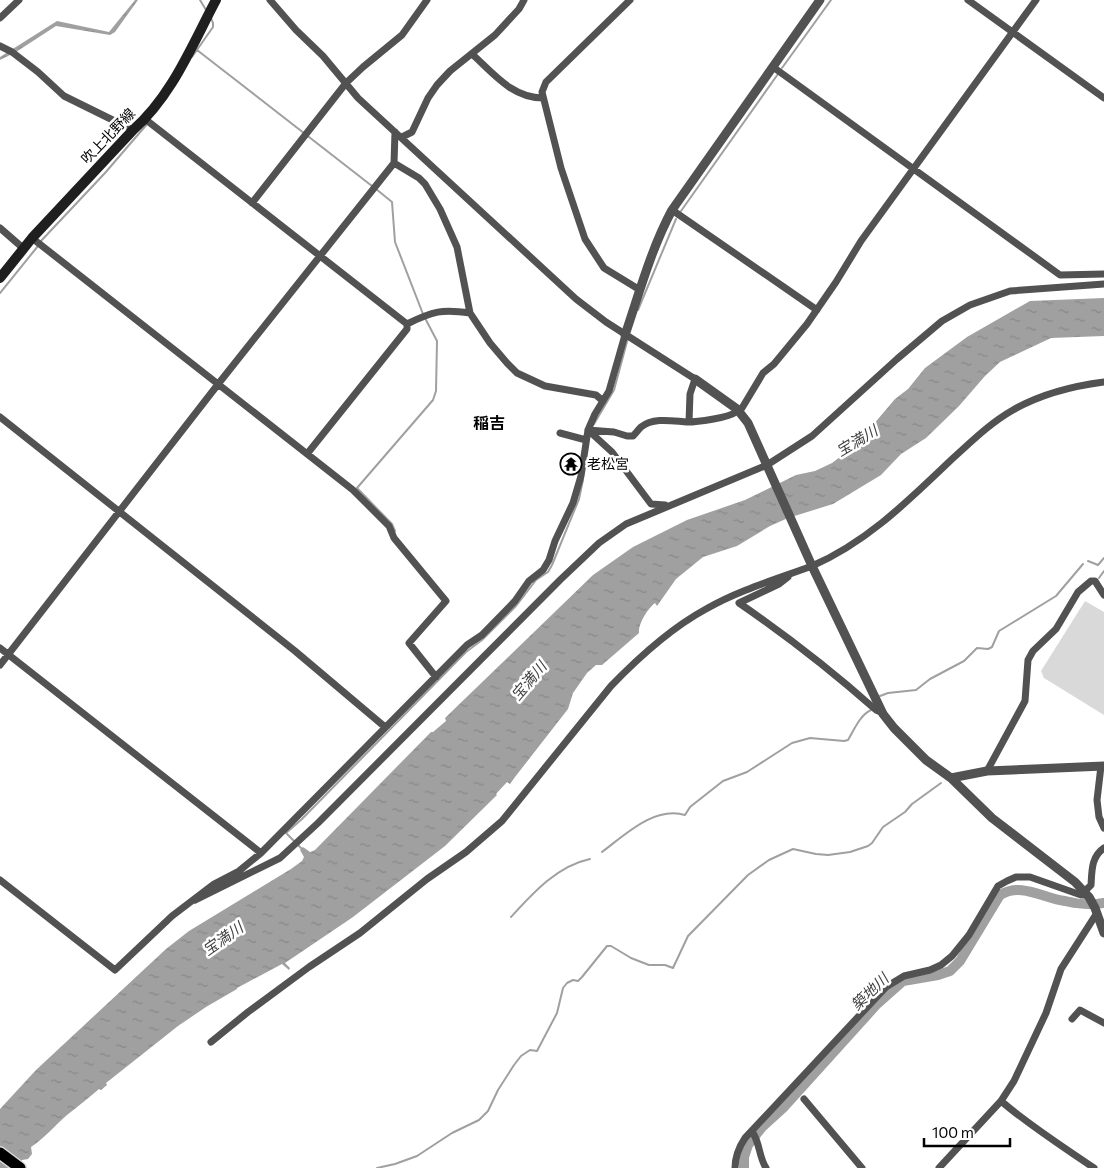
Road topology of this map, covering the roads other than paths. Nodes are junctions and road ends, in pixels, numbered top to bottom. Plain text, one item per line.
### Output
1 (19, 0) edge
2 (216, 0) edge
3 (270, 0) edge
4 (427, 0) edge
5 (524, 0) edge
6 (629, 0) edge
7 (820, 0) edge
8 (968, 0) edge
9 (1036, 0) edge
10 (0, 18) edge
11 (1012, 32) junction
12 (0, 46) edge
13 (472, 54) junction
14 (772, 67) junction
15 (346, 83) junction
16 (543, 98) junction
17 (1104, 98) edge
18 (145, 119) junction
19 (132, 130) junction
20 (395, 132) junction
21 (402, 137) junction
22 (394, 163) junction
23 (913, 168) junction
24 (252, 203) junction
25 (672, 210) junction
26 (0, 228) edge
27 (32, 238) junction
28 (23, 248) junction
29 (321, 256) junction
30 (1104, 274) edge
31 (0, 278) edge
32 (1104, 284) edge
33 (640, 290) junction
34 (817, 310) junction
35 (470, 313) junction
36 (407, 324) junction
37 (625, 335) junction
38 (695, 379) junction
39 (1104, 382) edge
40 (219, 384) junction
41 (603, 400) junction
42 (0, 417) edge
43 (689, 422) junction
44 (588, 430) junction
45 (560, 433) dead end
46 (586, 440) junction
47 (307, 454) junction
48 (768, 468) junction
49 (651, 504) junction
50 (668, 505) junction
51 (120, 512) junction
52 (641, 517) junction
53 (811, 563) junction
54 (794, 573) junction
55 (1104, 595) edge
56 (0, 648) edge
57 (8, 654) junction
58 (0, 665) edge
59 (436, 677) junction
60 (883, 714) junction
61 (385, 727) junction
62 (1102, 766) edge
63 (987, 771) junction
64 (951, 778) junction
65 (1101, 791) edge
66 (1104, 828) edge
67 (1104, 848) edge
68 (261, 853) junction
69 (0, 880) edge
70 (1087, 894) junction
71 (194, 900) junction
72 (1097, 913) junction
73 (1104, 934) edge
74 (1072, 1020) dead end
75 (1104, 1023) edge
76 (211, 1042) dead end
77 (804, 1099) dead end
78 (1001, 1101) junction
79 (753, 1133) dead end
80 (0, 1153) edge
81 (20, 1168) edge
82 (735, 1168) edge
83 (766, 1168) edge
84 (862, 1168) edge
85 (939, 1168) edge
86 (1094, 1168) edge

1 - 10 street
2 - 18 main road, 吹上北野線
3 - 15 street
4 - 15 street
5 - 13 street
6 - 16 street
7 - 14 street
8 - 11 street
9 - 11 street
11 - 17 street
11 - 23 street
12 - 19 street
13 - 16 street
13 - 21 street
14 - 23 street
14 - 25 street
15 - 20 street
15 - 24 street
16 - 33 street
18 - 19 main road, 吹上北野線
18 - 24 street
19 - 27 main road, 吹上北野線
20 - 21 street
20 - 22 street
21 - 37 street
22 - 29 street
22 - 35 street
23 - 30 street
23 - 34 street
24 - 29 street
25 - 33 street
25 - 34 street
26 - 28 street
27 - 28 main road, 吹上北野線
27 - 40 street
28 - 31 main road, 吹上北野線
29 - 36 street
29 - 40 street
32 - 48 street
33 - 37 street
34 - 43 street
35 - 36 street
35 - 41 street
36 - 47 street
37 - 38 street
37 - 41 street
38 - 43 street
38 - 48 street
39 - 53 street
40 - 47 street
40 - 51 street
41 - 44 street
42 - 51 street
43 - 44 street
44 - 46 street
44 - 49 street
45 - 46 street
46 - 59 street
47 - 59 street
48 - 50 street
48 - 53 street
49 - 50 street
49 - 52 street
50 - 52 street
51 - 57 street
51 - 61 street
52 - 71 street
53 - 54 street
53 - 60 street
54 - 60 street
54 - 76 street
55 - 63 street
56 - 57 street
57 - 58 street
57 - 68 street
59 - 61 street
60 - 64 street
61 - 68 street
62 - 63 street
62 - 65 street
63 - 64 street
64 - 70 street
65 - 66 street
67 - 70 street
68 - 71 street
69 - 71 street
70 - 72 street
70 - 82 street
72 - 73 street
72 - 78 street
74 - 75 street
77 - 84 street
78 - 85 street
78 - 86 street
79 - 83 street
80 - 81 highway

